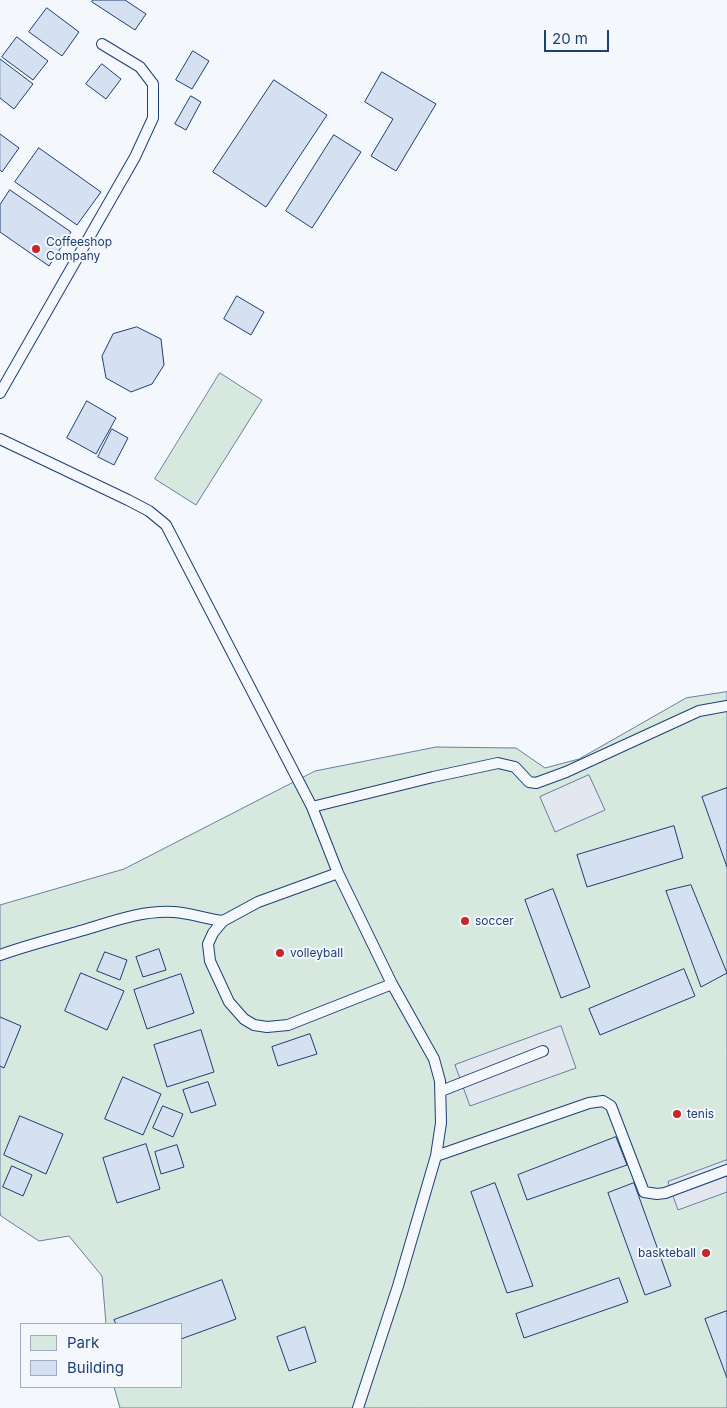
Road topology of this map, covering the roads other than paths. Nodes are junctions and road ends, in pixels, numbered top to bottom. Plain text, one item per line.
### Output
1 (102, 44) dead end
2 (0, 394) edge
3 (0, 439) edge
4 (727, 706) edge
5 (312, 808) junction
6 (338, 873) junction
7 (223, 921) junction
8 (0, 955) edge
9 (392, 984) junction
10 (543, 1050) dead end
11 (441, 1091) junction
12 (436, 1156) junction
13 (727, 1170) edge
14 (358, 1408) edge

1 - 2 lane
3 - 5 lane
4 - 5 lane
5 - 6 lane
6 - 7 lane
6 - 9 lane
7 - 8 lane
7 - 9 lane
9 - 11 lane
10 - 11 lane
11 - 12 lane
12 - 13 lane
12 - 14 lane

